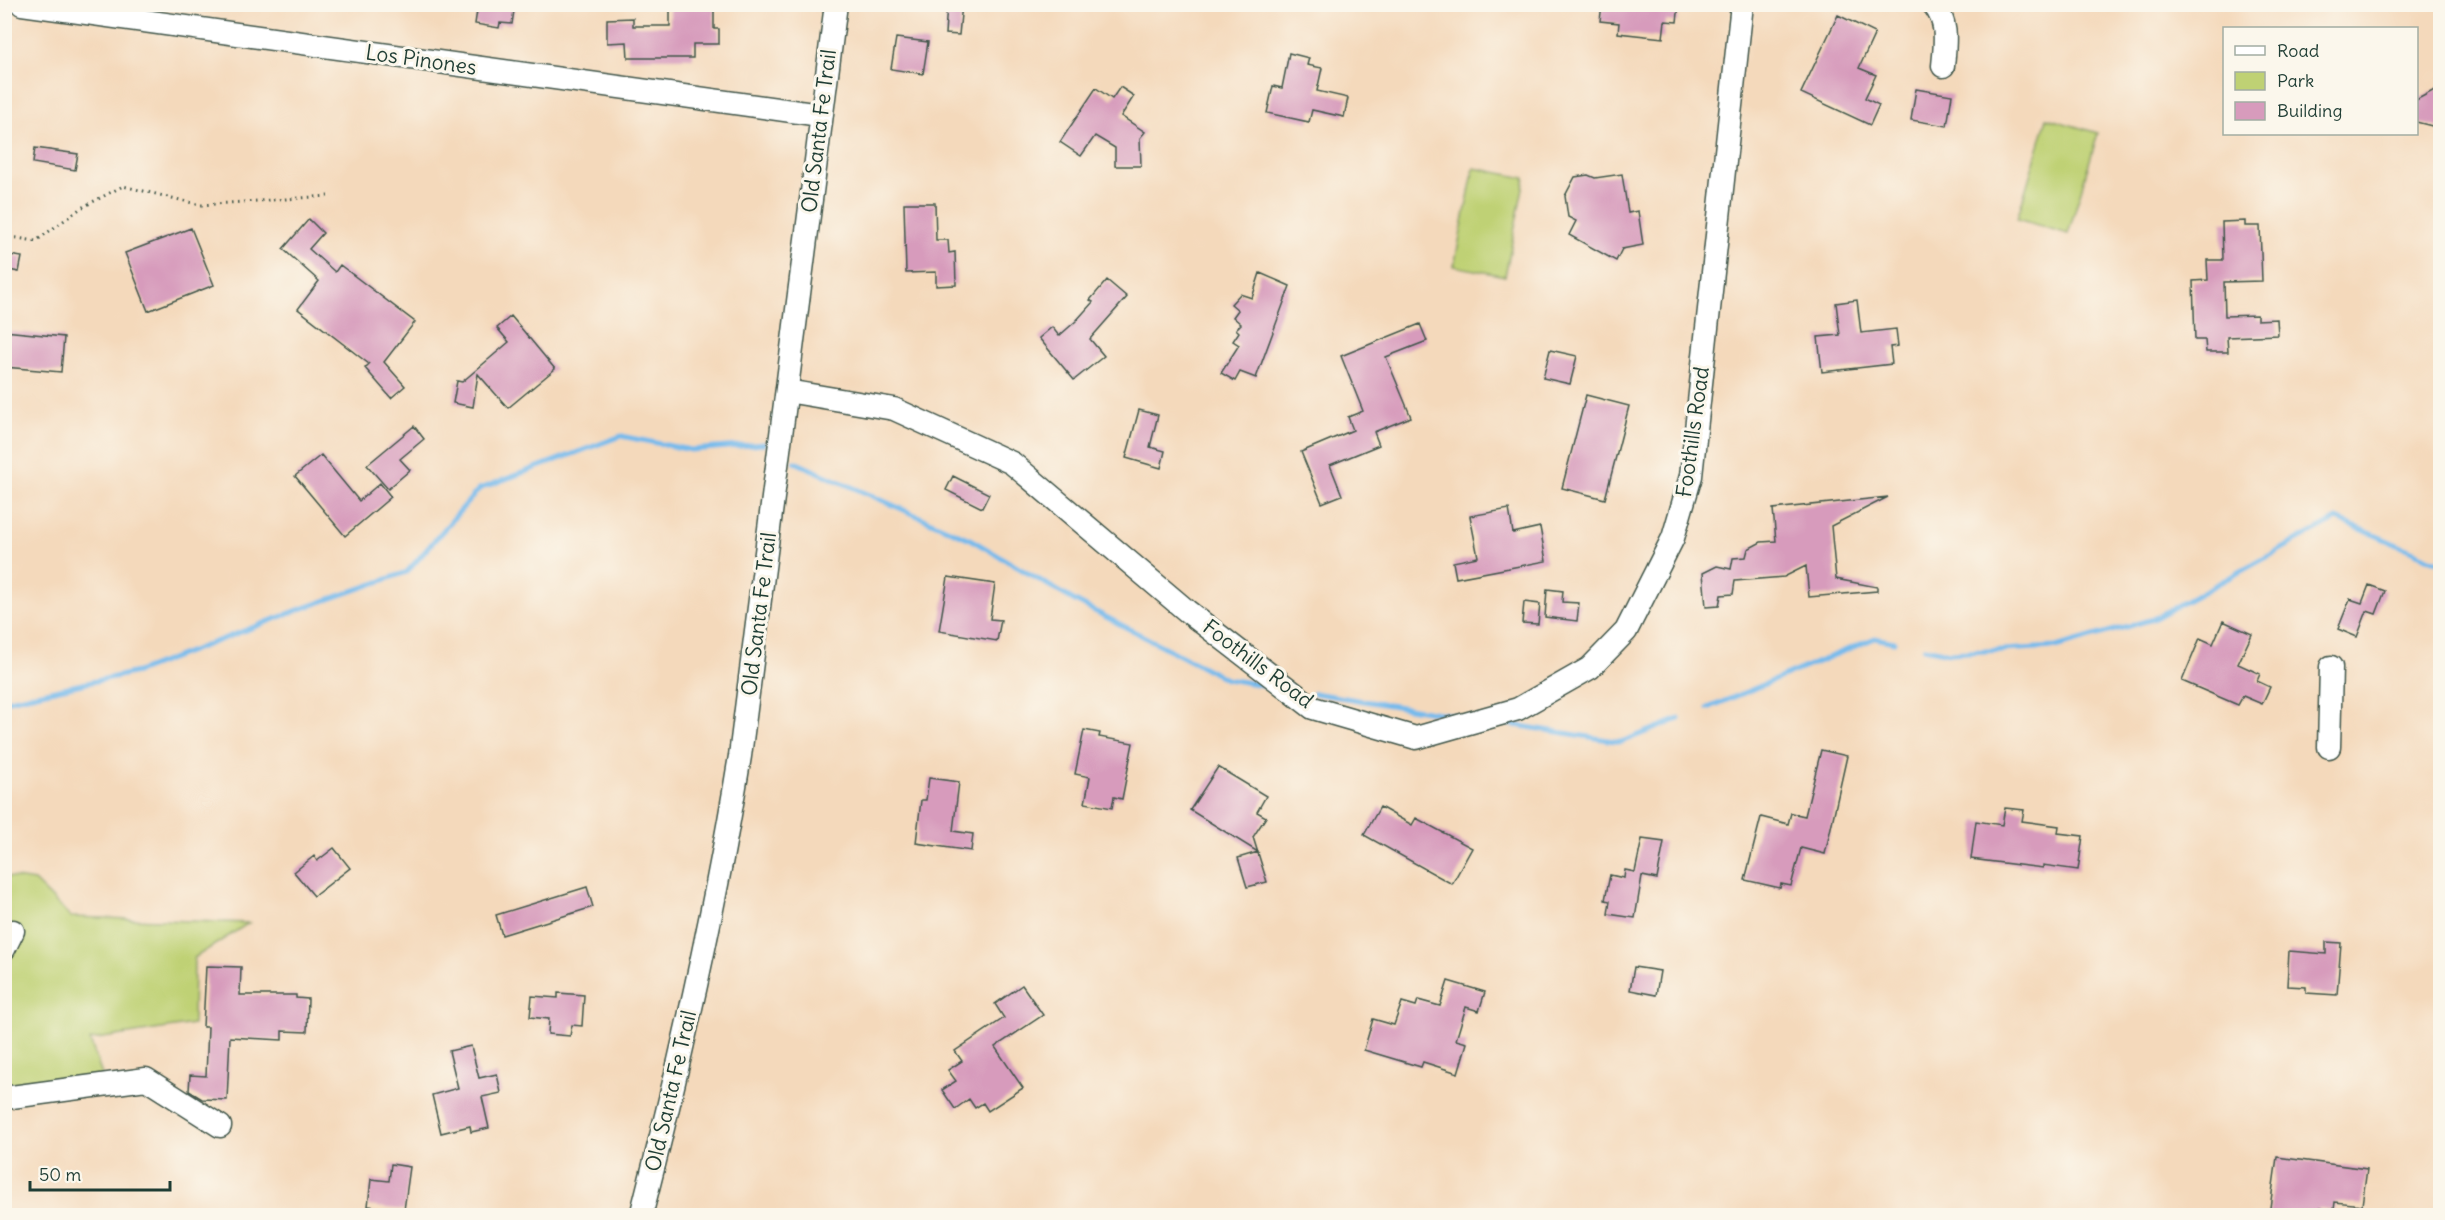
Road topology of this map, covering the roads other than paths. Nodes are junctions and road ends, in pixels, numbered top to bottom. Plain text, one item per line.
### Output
1 (22, 4) edge
2 (836, 4) edge
3 (1742, 4) edge
4 (1933, 4) edge
5 (1942, 66) dead end
6 (820, 115) junction
7 (787, 391) junction
8 (2331, 667) dead end
9 (2329, 747) dead end
10 (4, 1098) edge
11 (220, 1126) dead end
12 (641, 1215) edge

1 - 6 street, Los Pinones
2 - 6 street, Old Santa Fe Trail
3 - 7 street, Foothills Road
4 - 5 street
6 - 7 street, Old Santa Fe Trail
7 - 12 street, Old Santa Fe Trail
8 - 9 street
10 - 11 street

